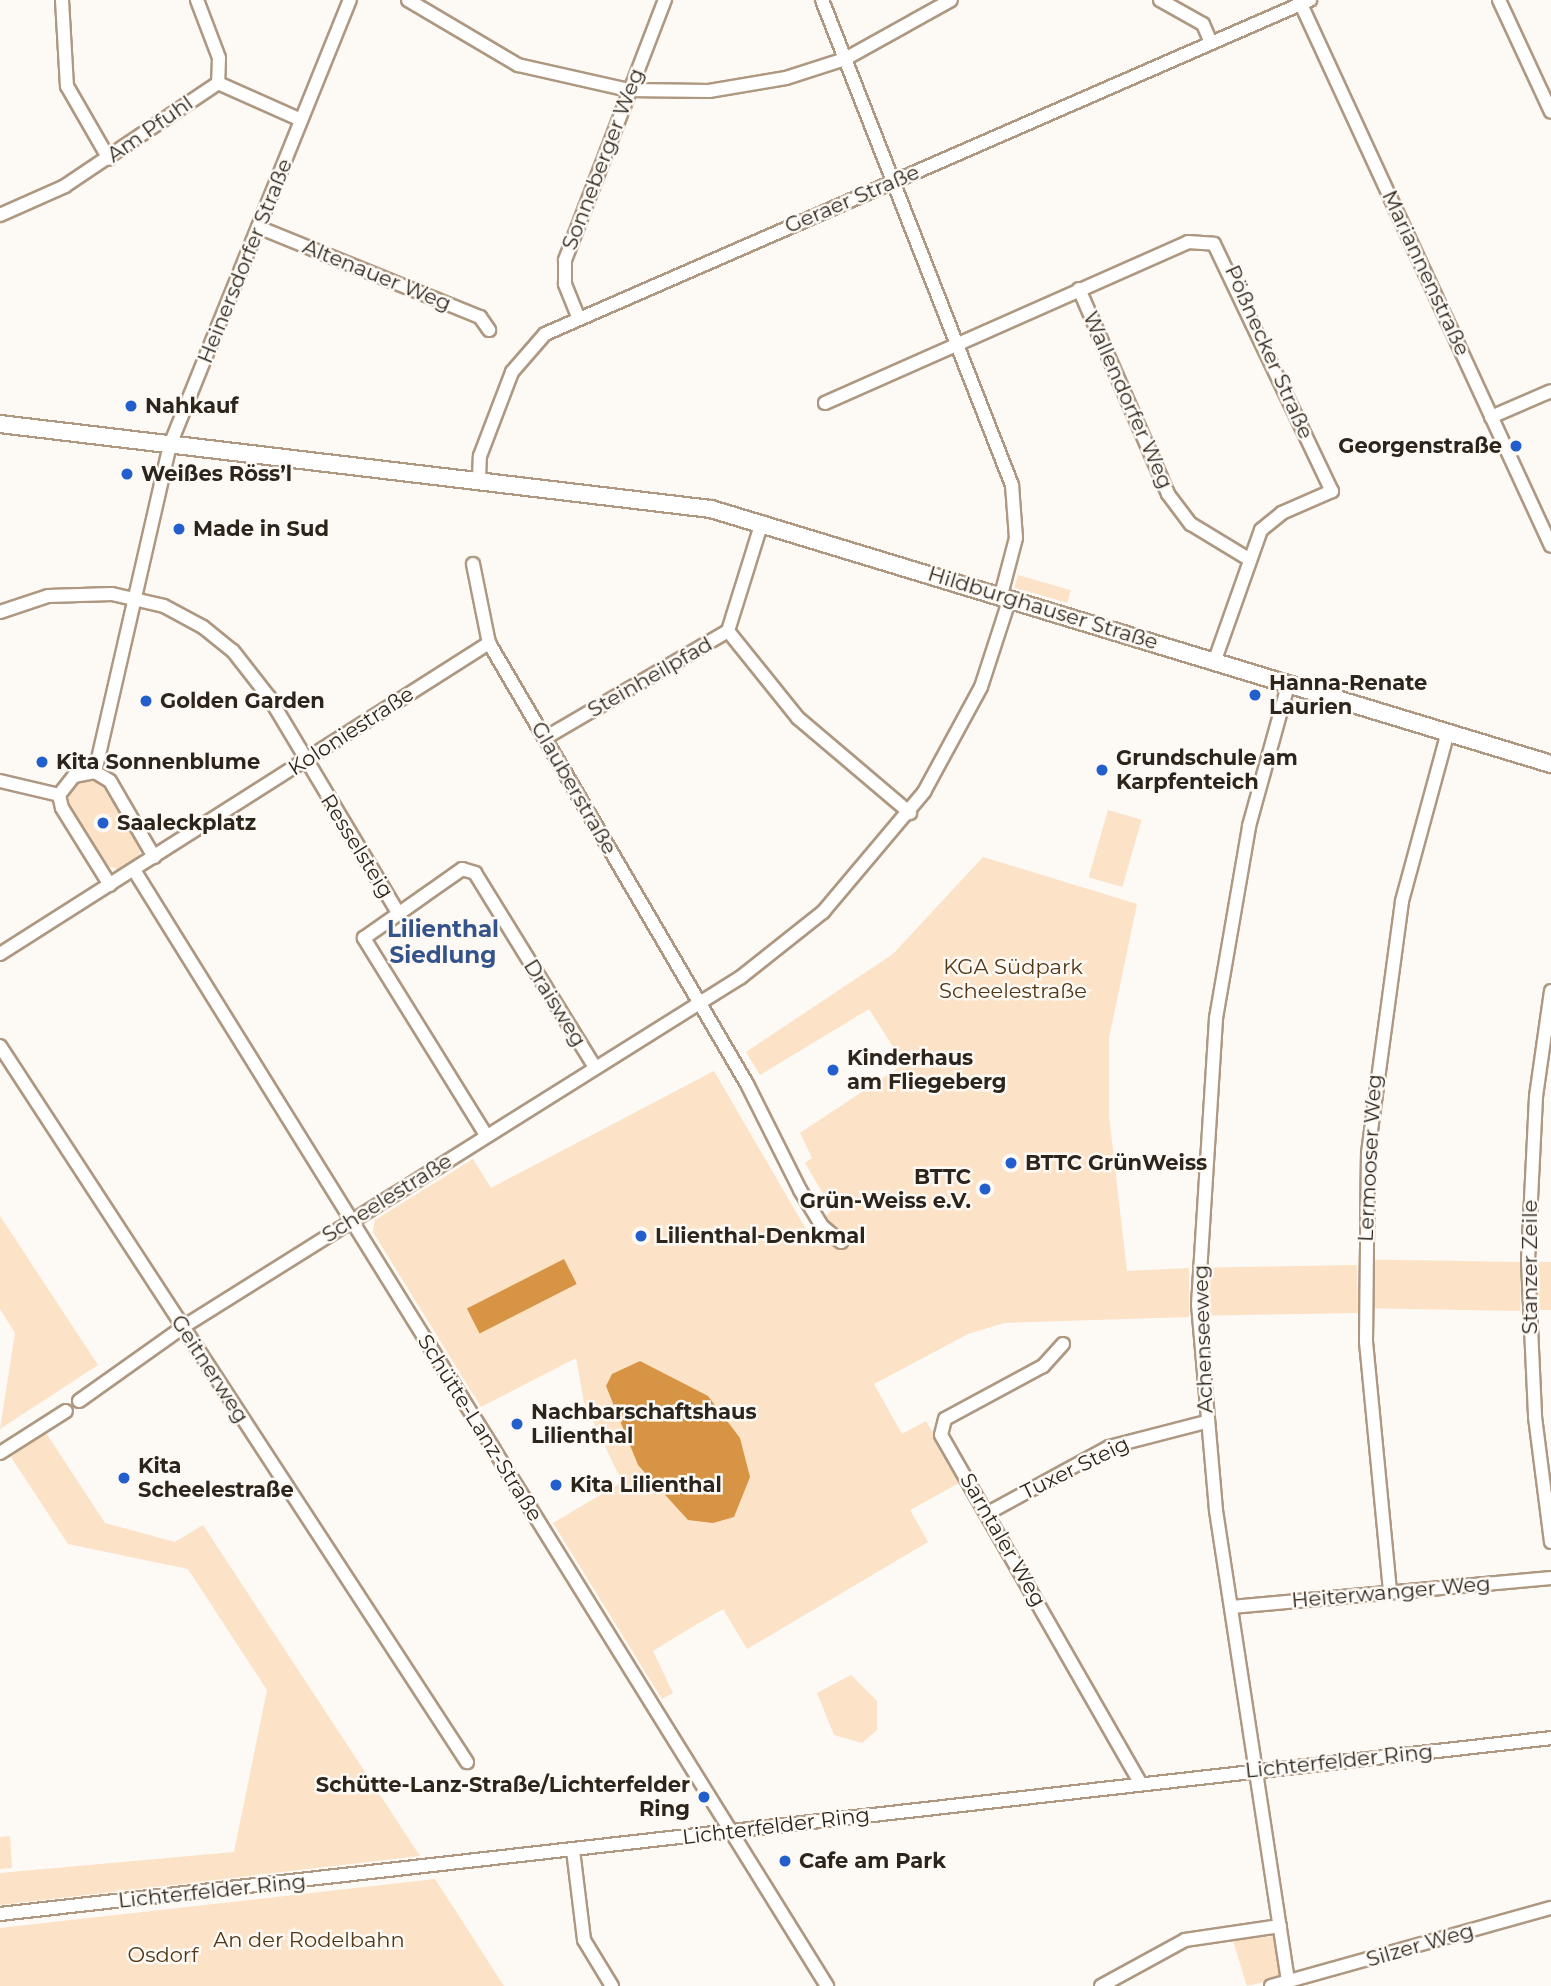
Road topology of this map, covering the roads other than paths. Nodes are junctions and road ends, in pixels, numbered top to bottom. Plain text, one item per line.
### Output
1 (62, 0) edge
2 (197, 0) edge
3 (350, 0) edge
4 (408, 0) edge
5 (664, 0) edge
6 (822, 0) edge
7 (951, 0) edge
8 (1160, 0) edge
9 (1499, 0) edge
10 (1303, 1) edge
11 (1211, 43) junction
12 (845, 59) junction
13 (218, 83) junction
14 (629, 90) junction
15 (1551, 112) edge
16 (301, 120) junction
17 (108, 159) junction
18 (892, 181) junction
19 (0, 215) edge
20 (258, 227) junction
21 (1079, 289) junction
22 (579, 318) junction
23 (489, 330) dead end
24 (955, 343) junction
25 (1551, 391) edge
26 (825, 403) dead end
27 (1491, 417) junction
28 (0, 424) edge
29 (170, 444) junction
30 (479, 480) junction
31 (762, 522) junction
32 (1551, 546) edge
33 (1247, 558) junction
34 (473, 564) dead end
35 (1006, 597) junction
36 (135, 598) junction
37 (0, 612) edge
38 (728, 631) junction
39 (489, 643) junction
40 (1215, 660) junction
41 (1289, 682) junction
42 (1448, 732) junction
43 (545, 737) junction
44 (307, 758) junction
45 (1551, 764) edge
46 (94, 772) junction
47 (0, 782) edge
48 (59, 795) junction
49 (910, 813) junction
50 (154, 857) junction
51 (134, 870) junction
52 (110, 885) junction
53 (397, 911) junction
54 (0, 954) edge
55 (1551, 990) edge
56 (699, 1002) junction
57 (0, 1046) edge
58 (595, 1068) junction
59 (486, 1135) junction
60 (351, 1221) junction
61 (841, 1242) dead end
62 (183, 1327) junction
63 (1063, 1344) dead end
64 (79, 1401) dead end
65 (66, 1410) dead end
66 (1206, 1422) junction
67 (0, 1453) edge
68 (988, 1513) junction
69 (1551, 1542) edge
70 (1551, 1578) edge
71 (1390, 1591) junction
72 (1232, 1607) junction
73 (1551, 1738) edge
74 (467, 1762) dead end
75 (1257, 1771) junction
76 (1141, 1784) junction
77 (731, 1831) junction
78 (573, 1850) junction
79 (1551, 1908) edge
80 (0, 1914) edge
81 (1280, 1926) junction
82 (1288, 1981) junction
83 (612, 1986) edge
84 (827, 1986) edge
85 (1101, 1986) edge
86 (1271, 1986) edge

1 - 17 street
2 - 13 street
3 - 16 street, Heinersdorfer Straße
4 - 14 street
5 - 14 street, Sonneberger Weg
6 - 12 street, Scheelestraße
7 - 12 street
8 - 11 street
9 - 15 street
10 - 11 street, Geraer Straße
10 - 27 street, Mariannenstraße
11 - 18 street, Geraer Straße
12 - 14 street
12 - 18 street, Scheelestraße
13 - 16 street
13 - 17 street, Am Pfuhl
14 - 22 street, Sonneberger Weg
16 - 20 street, Heinersdorfer Straße
17 - 19 street, Am Pfuhl
18 - 22 street, Geraer Straße
18 - 24 street, Scheelestraße
20 - 23 street, Altenauer Weg
20 - 29 street, Heinersdorfer Straße
21 - 24 street, Pößnecker Straße
21 - 33 street, Wallendorfer Weg
21 - 33 street, Pößnecker Straße
22 - 30 street, Geraer Straße
24 - 26 street, Pößnecker Straße
24 - 35 street, Scheelestraße
25 - 27 street
27 - 32 street, Mariannenstraße
28 - 29 main road, Hildburghauser Straße
29 - 30 main road, Hildburghauser Straße
29 - 36 street, Heinersdorfer Straße
30 - 31 main road, Hildburghauser Straße
31 - 35 main road, Hildburghauser Straße
31 - 38 street, Steinheilpfad
33 - 40 street
34 - 39 street, Glauberstraße
35 - 40 main road, Hildburghauser Straße
35 - 49 street, Scheelestraße
36 - 37 street, Resselsteig
36 - 44 street, Resselsteig
36 - 46 street, Heinersdorfer Straße
38 - 43 street, Steinheilpfad
38 - 49 street
39 - 43 street, Glauberstraße
39 - 44 street, Koloniestraße
40 - 41 main road, Hildburghauser Straße
41 - 42 main road, Hildburghauser Straße
41 - 66 street, Achenseeweg
42 - 45 main road, Hildburghauser Straße
42 - 71 street, Lermooser Weg
43 - 56 street, Glauberstraße
44 - 50 street, Koloniestraße
44 - 53 street, Resselsteig
46 - 48 street
46 - 50 street
47 - 48 street
48 - 52 street
49 - 56 street, Scheelestraße
50 - 51 street, Koloniestraße
51 - 52 street, Koloniestraße
51 - 60 street, Schütte-Lanz-Straße
52 - 54 street, Koloniestraße
53 - 58 street, Draisweg
53 - 59 street, Resselsteig
55 - 69 street, Stanzer Zeile
56 - 58 street, Scheelestraße
56 - 61 street
57 - 62 street, Geitnerweg
58 - 59 street, Scheelestraße
59 - 60 street, Scheelestraße
60 - 62 street, Scheelestraße
60 - 77 street, Schütte-Lanz-Straße
62 - 64 street, Scheelestraße
62 - 74 street, Geitnerweg
63 - 68 street, Sarntaler Weg
65 - 67 street
66 - 68 street, Tuxer Steig
66 - 72 street, Achenseeweg
68 - 76 street, Sarntaler Weg
70 - 71 street, Heiterwanger Weg
71 - 72 street, Heiterwanger Weg
72 - 75 street, Achenseeweg
73 - 75 street, Lichterfelder Ring
75 - 76 street, Lichterfelder Ring
75 - 81 street, Achenseeweg
76 - 77 street, Lichterfelder Ring
77 - 78 street, Lichterfelder Ring
77 - 84 street, Schütte-Lanz-Straße
78 - 80 street, Lichterfelder Ring
78 - 83 street
79 - 82 street, Silzer Weg
81 - 82 street, Achenseeweg
81 - 85 street
82 - 86 street

